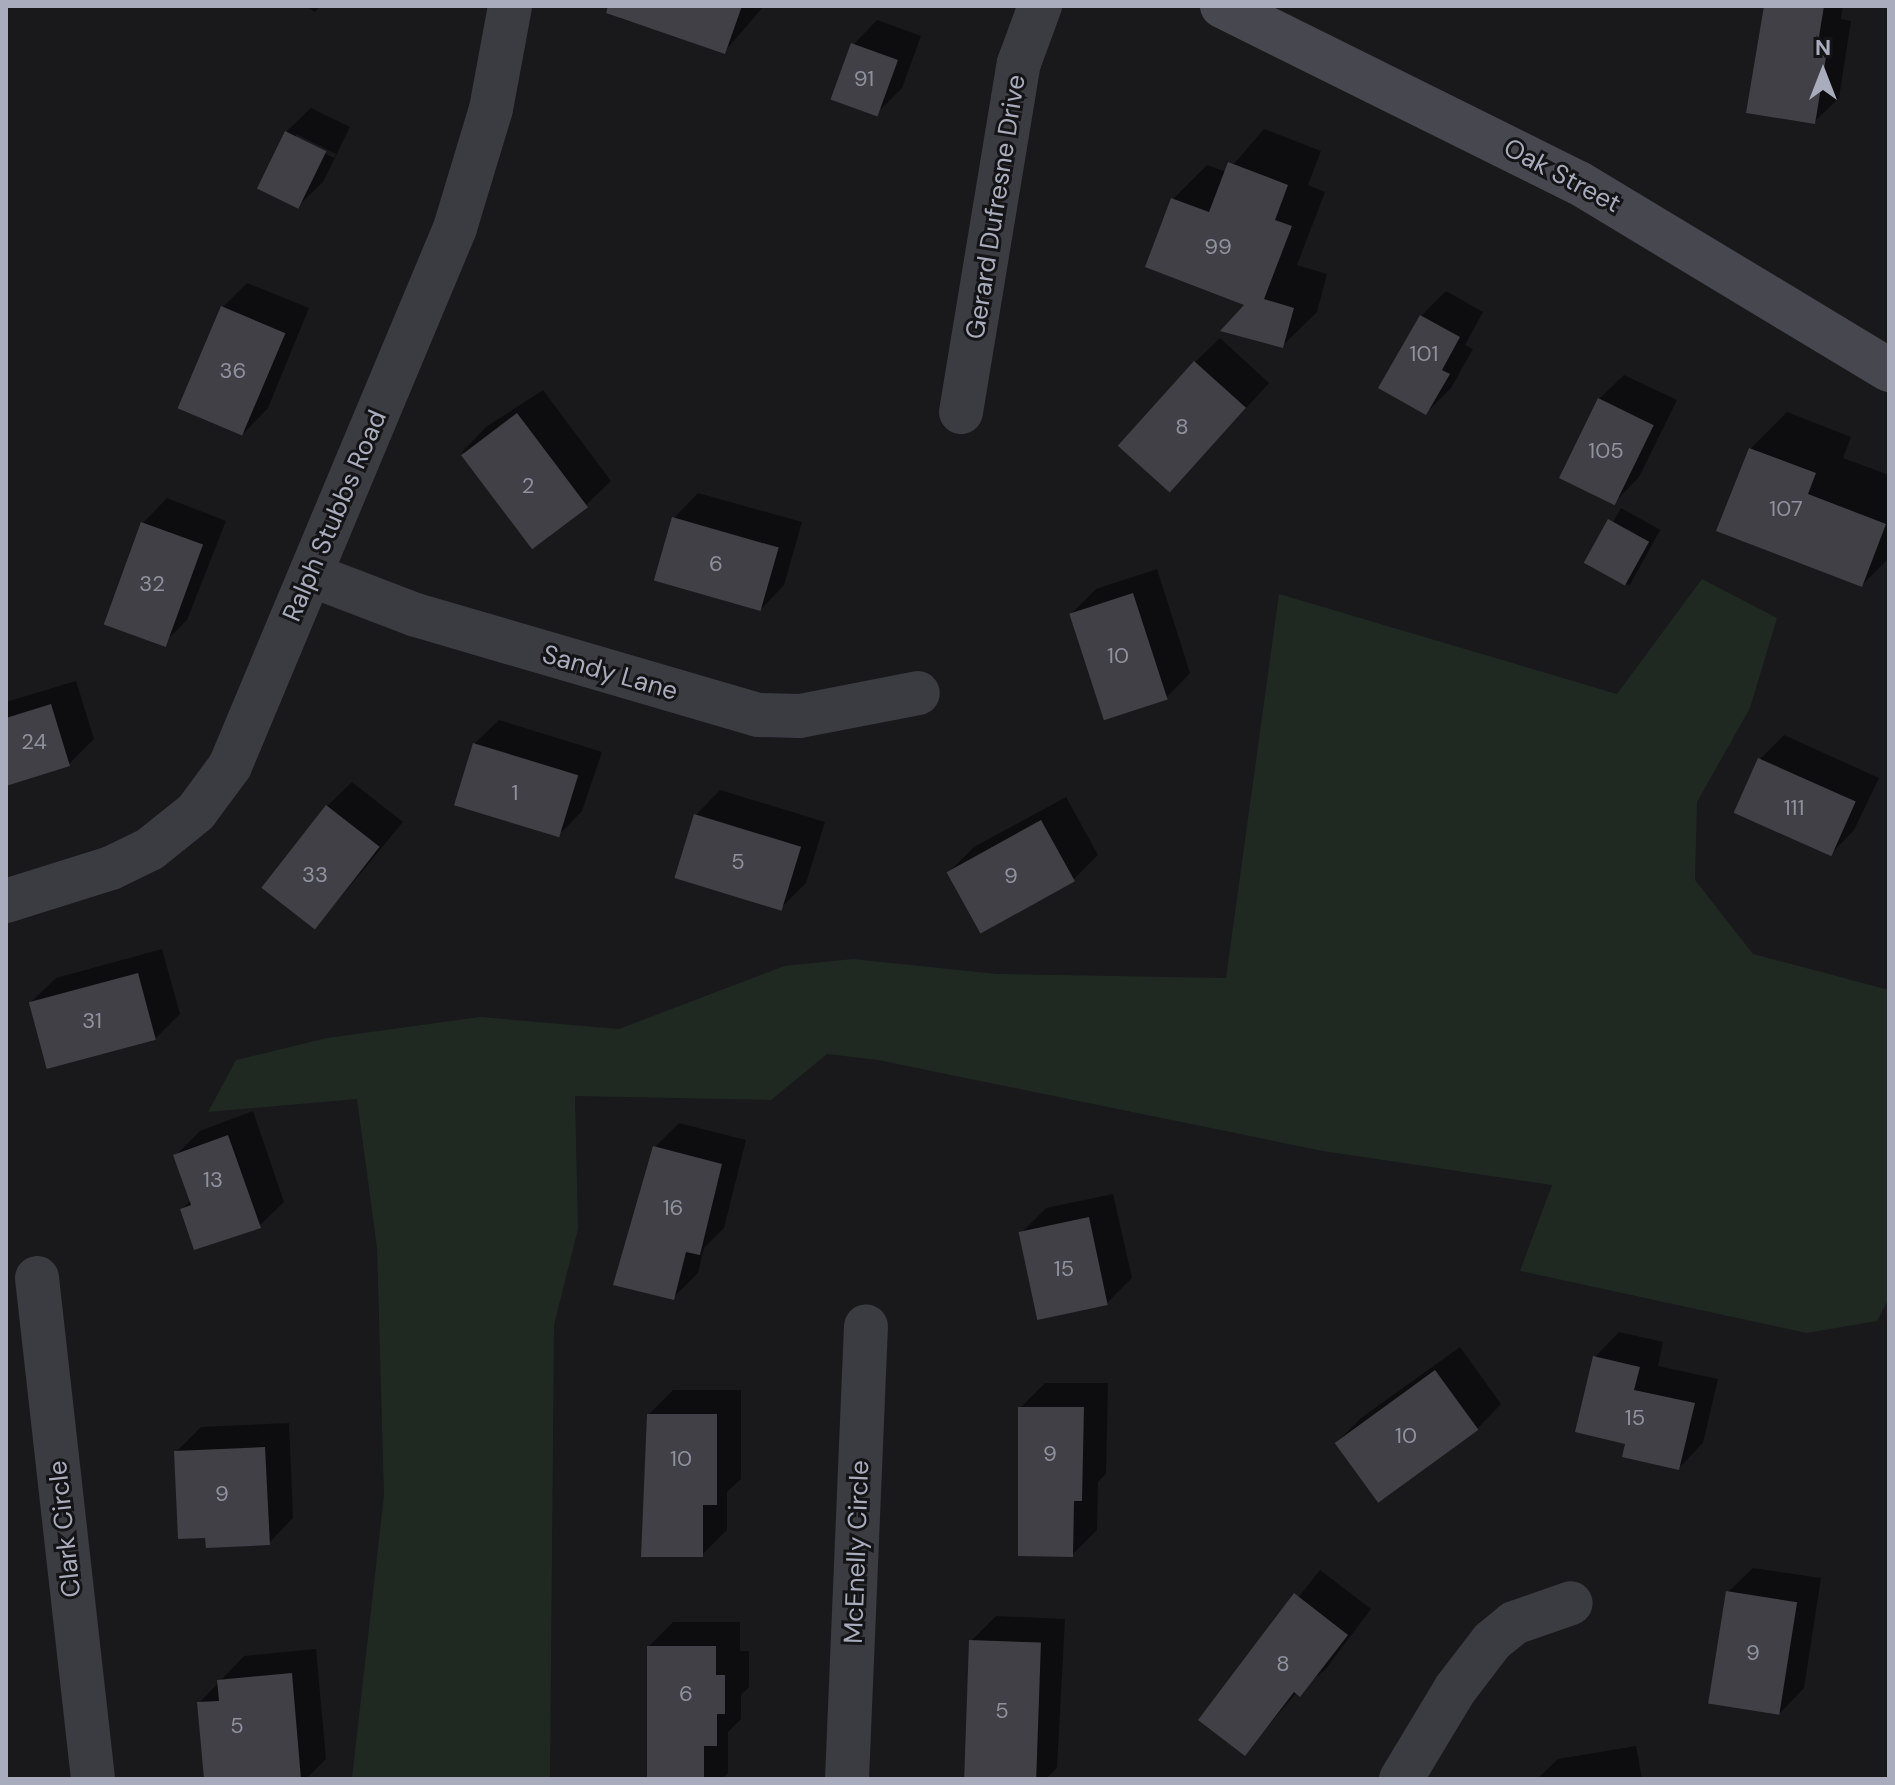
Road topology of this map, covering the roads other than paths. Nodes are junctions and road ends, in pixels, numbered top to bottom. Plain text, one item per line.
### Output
1 (510, 6) edge
2 (1040, 6) edge
3 (1222, 6) edge
4 (1889, 370) edge
5 (961, 412) dead end
6 (311, 575) junction
7 (918, 693) dead end
8 (6, 901) edge
9 (37, 1278) dead end
10 (866, 1326) dead end
11 (1571, 1603) dead end
12 (93, 1779) edge
13 (847, 1779) edge
14 (1401, 1779) edge

1 - 6 street, Ralph Stubbs Road
2 - 5 street, Gerard Dufresne Drive
3 - 4 street, Oak Street
6 - 7 street, Sandy Lane
6 - 8 street, Ralph Stubbs Road
9 - 12 street, Clark Circle
10 - 13 street, McEnelly Circle
11 - 14 street

